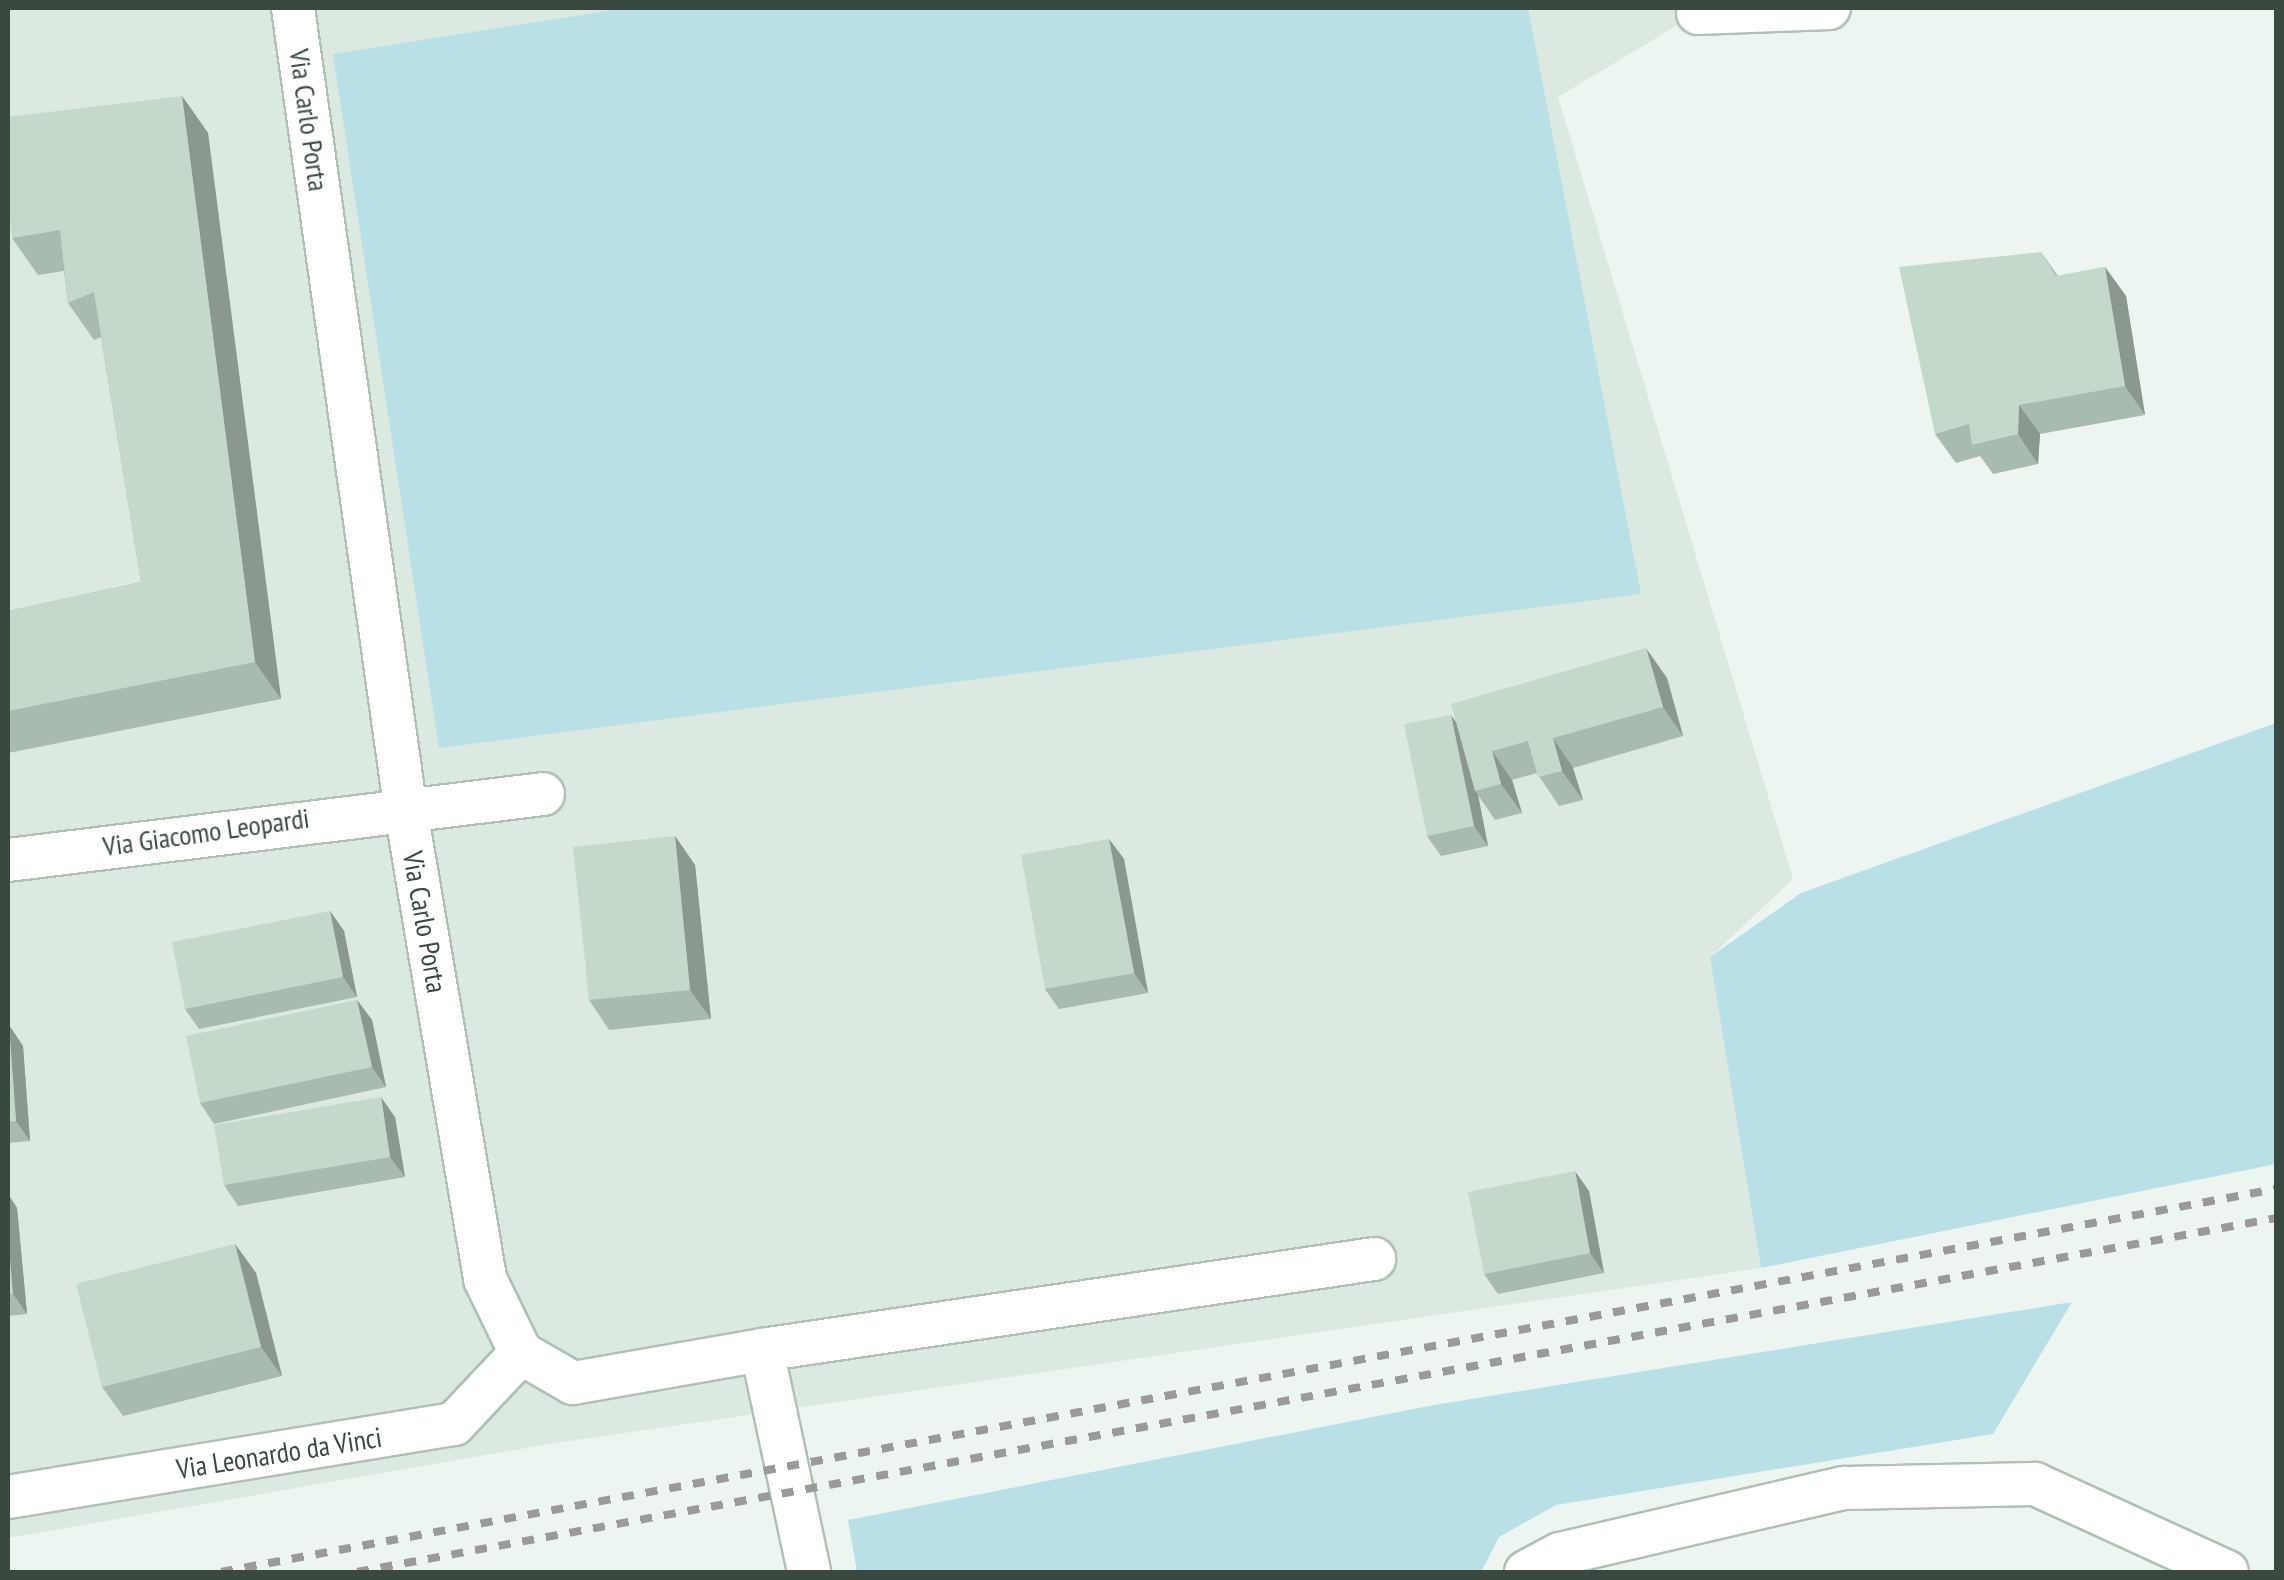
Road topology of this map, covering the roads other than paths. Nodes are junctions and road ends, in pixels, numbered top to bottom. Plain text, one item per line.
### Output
1 (294, 8) edge
2 (1829, 8) edge
3 (1698, 13) dead end
4 (543, 794) dead end
5 (405, 805) junction
6 (8, 860) edge
7 (1374, 1259) dead end
8 (762, 1350) junction
9 (521, 1354) junction
10 (8, 1496) edge
11 (809, 1572) edge
12 (1526, 1572) edge
13 (2226, 1572) edge

1 - 5 street, Via Carlo Porta
2 - 3 street
4 - 5 street, Via Giacomo Leopardi
5 - 6 street, Via Giacomo Leopardi
5 - 9 street, Via Carlo Porta
7 - 8 street
8 - 9 street
8 - 11 street
9 - 10 street, Via Leonardo da Vinci
12 - 13 street

